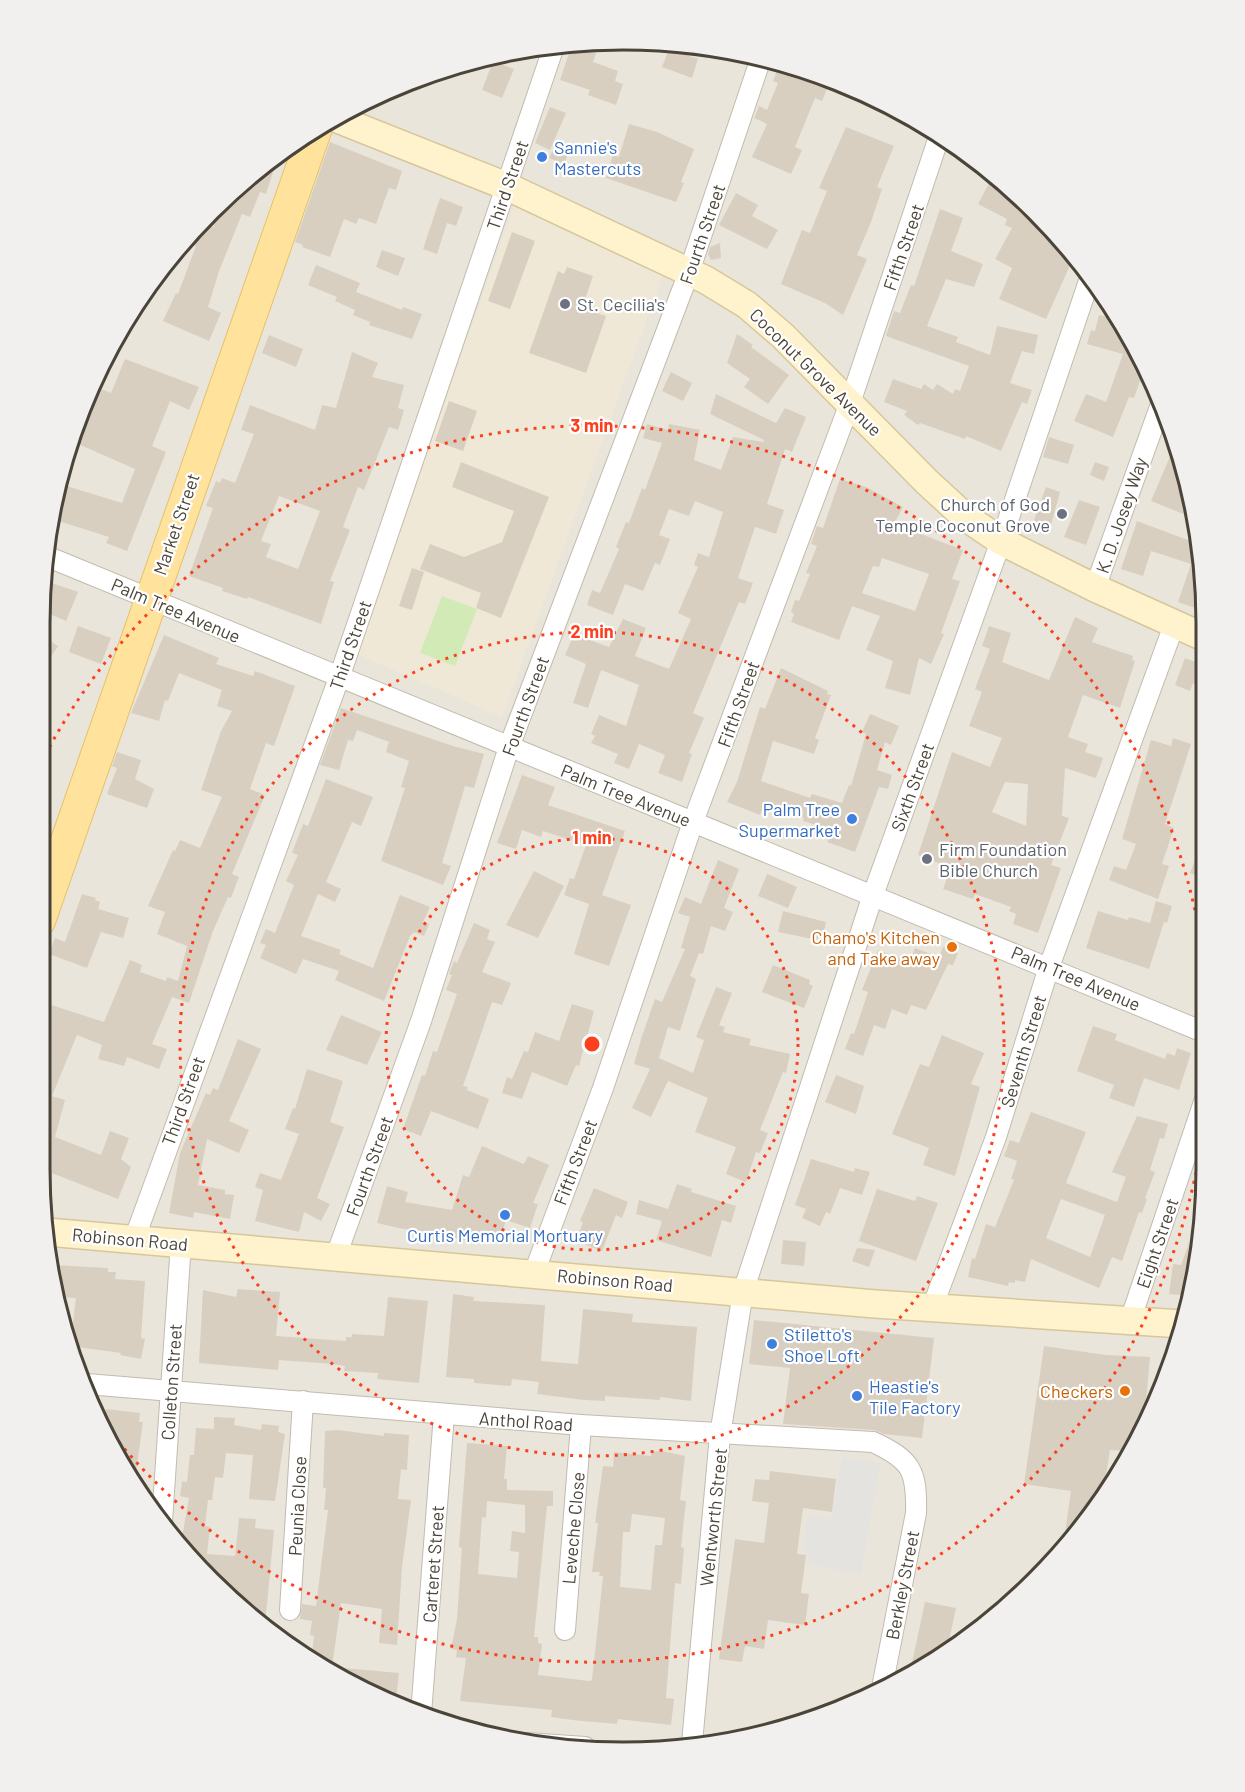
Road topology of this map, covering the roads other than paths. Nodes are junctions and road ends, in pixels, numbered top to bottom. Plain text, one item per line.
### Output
1 (551, 54) edge
2 (758, 66) edge
3 (344, 122) edge
4 (311, 141) edge
5 (937, 143) edge
6 (506, 186) junction
7 (689, 272) junction
8 (1088, 288) edge
9 (850, 403) junction
10 (1157, 416) edge
11 (1001, 541) junction
12 (53, 559) edge
13 (1095, 588) junction
14 (149, 599) junction
15 (1174, 625) junction
16 (1196, 634) edge
17 (339, 678) junction
18 (509, 747) junction
19 (693, 822) junction
20 (50, 889) edge
21 (873, 895) junction
22 (1049, 967) junction
23 (1196, 1029) edge
24 (1196, 1126) edge
25 (53, 1233) edge
26 (134, 1240) junction
27 (181, 1243) junction
28 (336, 1256) junction
29 (534, 1273) junction
30 (743, 1292) junction
31 (932, 1308) junction
32 (1130, 1321) junction
33 (1174, 1324) edge
34 (91, 1384) edge
35 (171, 1389) junction
36 (303, 1401) junction
37 (444, 1414) junction
38 (581, 1425) junction
39 (720, 1435) junction
40 (163, 1511) edge
41 (916, 1513) joint
42 (290, 1610) dead end
43 (565, 1630) dead end
44 (884, 1679) edge
45 (422, 1706) edge
46 (692, 1738) edge

1 - 6 street, Third Street
2 - 7 street, Fourth Street
3 - 6 main road, Coconut Grove Avenue
4 - 14 main road, Market Street
5 - 9 street, Fifth Street
6 - 7 main road, Coconut Grove Avenue
6 - 17 street, Third Street
7 - 9 main road, Coconut Grove Avenue
7 - 18 street, Fourth Street
8 - 11 street, Sixth Street
9 - 11 main road, Coconut Grove Avenue
9 - 19 street, Fifth Street
10 - 13 street, K. D. Josey Way
11 - 13 main road, Coconut Grove Avenue
11 - 21 street, Sixth Street
12 - 14 street, Palm Tree Avenue
13 - 15 main road, Coconut Grove Avenue
14 - 17 street, Palm Tree Avenue
14 - 20 main road, Market Street
15 - 16 main road, Coconut Grove Avenue
15 - 22 street, Seventh Street
17 - 18 street, Palm Tree Avenue
17 - 26 street, Third Street
18 - 19 street, Palm Tree Avenue
18 - 28 street, Fourth Street
19 - 21 street, Palm Tree Avenue
19 - 29 street, Fifth Street
21 - 22 street, Palm Tree Avenue
21 - 30 street, Sixth Street
22 - 23 street, Palm Tree Avenue
22 - 31 street, Seventh Street
24 - 32 street, Eight Street
25 - 26 main road, Robinson Road
26 - 27 main road, Robinson Road
27 - 28 main road, Robinson Road
27 - 35 street, Colleton Street
28 - 29 main road, Robinson Road
29 - 30 main road, Robinson Road
30 - 31 main road, Robinson Road
30 - 39 street, Wentworth Street
31 - 32 main road, Robinson Road
32 - 33 main road, Robinson Road
34 - 35 street, Anthol Road
35 - 36 street, Anthol Road
35 - 40 street, Colleton Street
36 - 37 street, Anthol Road
36 - 42 street, Peunia Close
37 - 38 street, Anthol Road
37 - 45 street, Carteret Street
38 - 39 street, Anthol Road
38 - 43 street, Leveche Close
39 - 41 street, Anthol Road
39 - 46 street, Wentworth Street
41 - 44 street, Berkley Street

